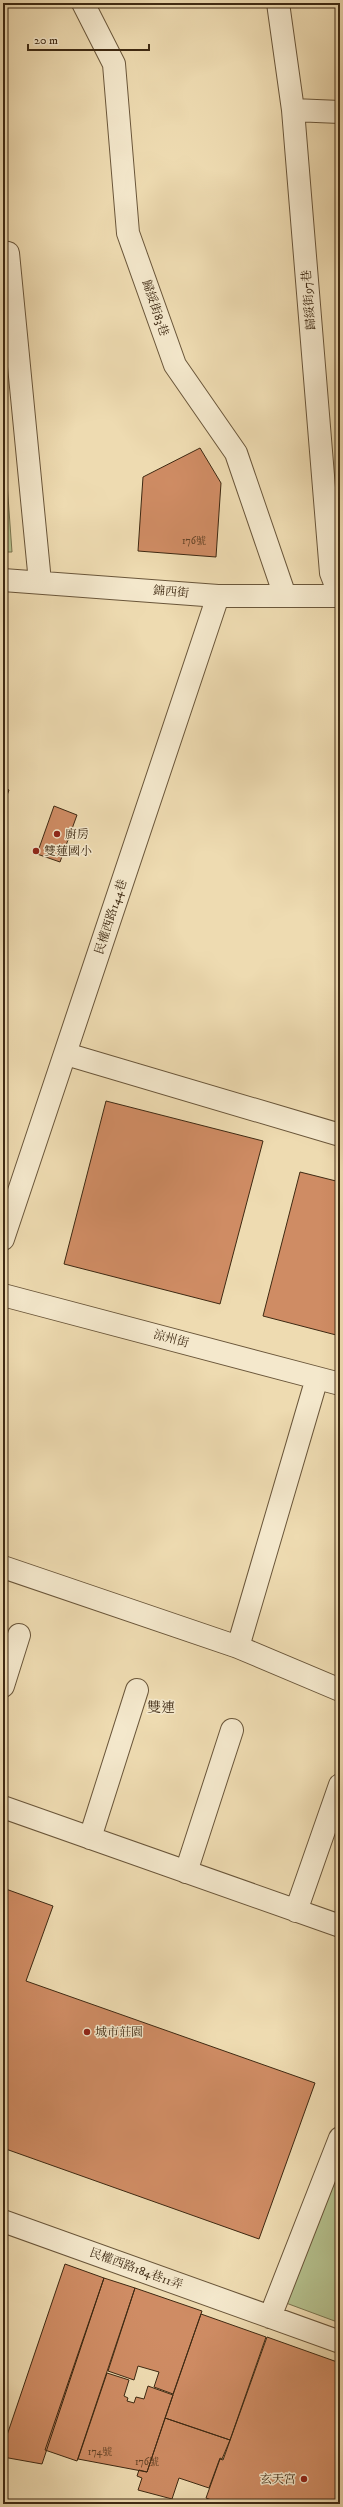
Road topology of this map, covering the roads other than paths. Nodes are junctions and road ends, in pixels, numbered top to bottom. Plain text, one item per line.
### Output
1 (83, 3) edge
2 (278, 3) edge
3 (293, 110) junction
4 (340, 112) edge
5 (3, 252) edge
6 (3, 580) edge
7 (40, 582) junction
8 (218, 596) junction
9 (285, 596) junction
10 (340, 596) edge
11 (66, 1054) junction
12 (340, 1134) edge
13 (3, 1239) edge
14 (3, 1294) edge
15 (317, 1378) junction
16 (340, 1384) edge
17 (3, 1568) edge
18 (19, 1635) dead end
19 (238, 1647) junction
20 (3, 1686) edge
21 (137, 1690) dead end
22 (340, 1690) edge
23 (232, 1730) dead end
24 (340, 1785) edge
25 (3, 1807) edge
26 (90, 1838) junction
27 (186, 1872) junction
28 (296, 1911) junction
29 (340, 1926) edge
30 (340, 2138) edge
31 (3, 2221) edge
32 (270, 2317) junction
33 (340, 2342) edge

1 - 9 street, 歸綏街83巷
2 - 3 street, 歸綏街97巷
3 - 4 street
3 - 10 street, 歸綏街97巷
5 - 7 street
6 - 7 street, 錦西街
7 - 8 street, 錦西街
8 - 9 street, 錦西街
8 - 11 street, 民權西路144巷
9 - 10 street, 錦西街
11 - 12 street
11 - 13 street, 民權西路144巷
14 - 15 street, 涼州街
15 - 16 street, 涼州街
15 - 19 street
17 - 19 street
18 - 20 street
19 - 22 street
21 - 26 street
23 - 27 street
24 - 28 street
25 - 26 street
26 - 27 street
27 - 28 street
28 - 29 street
30 - 32 street
31 - 32 street, 民權西路184巷11弄
32 - 33 street, 民權西路184巷11弄

